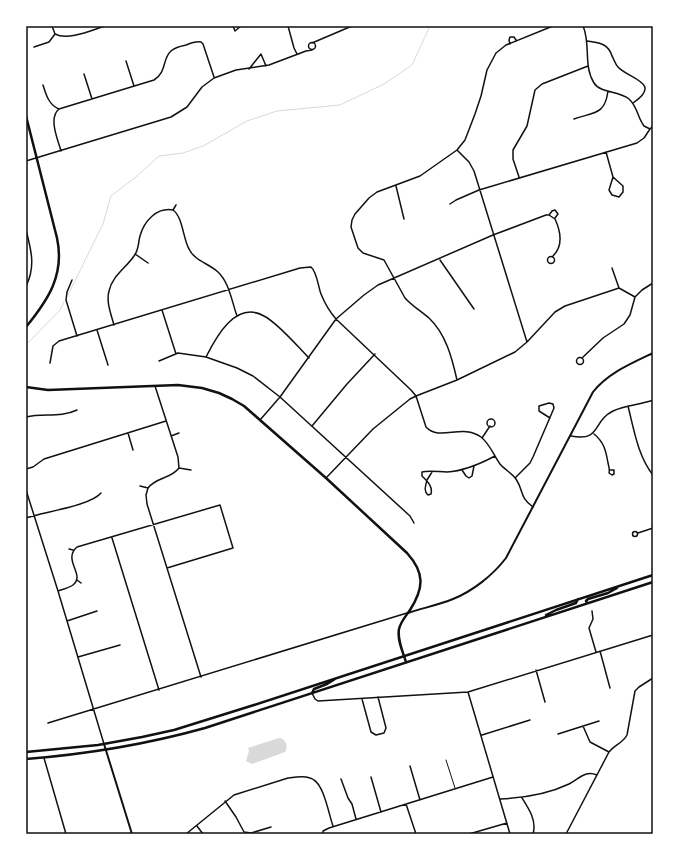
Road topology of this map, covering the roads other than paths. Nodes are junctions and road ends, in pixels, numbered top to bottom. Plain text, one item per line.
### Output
1 (52, 26) edge
2 (105, 26) edge
3 (233, 26) edge
4 (241, 26) edge
5 (288, 26) edge
6 (352, 26) edge
7 (554, 26) edge
8 (583, 26) edge
9 (547, 27) edge
10 (55, 34) junction
11 (320, 39) junction
12 (517, 41) junction
13 (588, 41) junction
14 (312, 43) junction
15 (510, 44) junction
16 (309, 46) junction
17 (316, 46) junction
18 (34, 47) dead end
19 (312, 50) junction
20 (306, 51) junction
21 (299, 54) junction
22 (126, 61) dead end
23 (266, 66) junction
24 (588, 66) junction
25 (249, 69) junction
26 (84, 74) dead end
27 (214, 78) junction
28 (43, 85) dead end
29 (134, 86) junction
30 (608, 91) junction
31 (92, 99) junction
32 (634, 103) junction
33 (59, 109) junction
34 (26, 116) edge
35 (574, 119) dead end
36 (653, 126) edge
37 (650, 129) junction
38 (457, 150) junction
39 (61, 151) junction
40 (606, 152) junction
41 (36, 158) junction
42 (26, 161) edge
43 (519, 177) junction
44 (613, 177) junction
45 (396, 185) junction
46 (479, 190) junction
47 (450, 204) dead end
48 (176, 205) dead end
49 (173, 210) junction
50 (549, 215) junction
51 (404, 219) dead end
52 (555, 219) junction
53 (26, 230) edge
54 (493, 235) junction
55 (135, 254) junction
56 (552, 257) dead end
57 (439, 260) junction
58 (148, 263) dead end
59 (612, 268) dead end
60 (394, 278) junction
61 (72, 280) dead end
62 (653, 283) edge
63 (26, 286) edge
64 (619, 288) junction
65 (228, 290) junction
66 (635, 297) junction
67 (474, 309) dead end
68 (162, 310) junction
69 (237, 316) junction
70 (336, 320) junction
71 (114, 324) junction
72 (26, 327) edge
73 (97, 330) junction
74 (77, 336) junction
75 (527, 342) junction
76 (653, 353) edge
77 (176, 354) junction
78 (375, 354) junction
79 (206, 357) junction
80 (309, 358) junction
81 (582, 358) dead end
82 (158, 361) dead end
83 (50, 363) dead end
84 (108, 365) dead end
85 (457, 380) junction
86 (155, 386) junction
87 (26, 387) edge
88 (280, 396) junction
89 (416, 396) junction
90 (653, 400) edge
91 (628, 406) junction
92 (77, 410) dead end
93 (43, 415) junction
94 (26, 417) edge
95 (550, 418) junction
96 (42, 419) dead end
97 (260, 420) junction
98 (166, 421) junction
99 (312, 426) junction
100 (490, 426) dead end
101 (128, 432) junction
102 (179, 433) dead end
103 (593, 433) junction
104 (171, 436) junction
105 (571, 436) junction
106 (482, 438) junction
107 (133, 450) dead end
108 (495, 456) junction
109 (346, 457) junction
110 (474, 466) junction
111 (179, 468) junction
112 (26, 469) edge
113 (462, 469) junction
114 (191, 470) dead end
115 (610, 470) dead end
116 (432, 472) junction
117 (653, 475) edge
118 (326, 478) junction
119 (515, 478) junction
120 (427, 481) junction
121 (140, 486) dead end
122 (148, 488) junction
123 (26, 490) edge
124 (101, 493) dead end
125 (532, 507) junction
126 (33, 515) junction
127 (26, 518) edge
128 (414, 523) dead end
129 (154, 524) junction
130 (653, 528) edge
131 (638, 533) dead end
132 (112, 538) junction
133 (69, 549) dead end
134 (73, 550) junction
135 (168, 568) junction
136 (653, 575) edge
137 (77, 580) junction
138 (653, 582) edge
139 (81, 583) dead end
140 (623, 585) junction
141 (58, 591) junction
142 (578, 599) junction
143 (587, 603) junction
144 (592, 611) dead end
145 (97, 612) dead end
146 (407, 613) junction
147 (538, 619) junction
148 (67, 621) junction
149 (653, 635) edge
150 (120, 645) dead end
151 (600, 651) junction
152 (596, 652) junction
153 (404, 656) junction
154 (78, 657) junction
155 (406, 662) junction
156 (536, 670) junction
157 (201, 677) junction
158 (336, 678) junction
159 (653, 678) edge
160 (610, 688) dead end
161 (159, 690) junction
162 (468, 692) junction
163 (312, 693) junction
164 (378, 697) junction
165 (362, 698) junction
166 (545, 702) dead end
167 (94, 710) junction
168 (530, 720) dead end
169 (599, 721) dead end
170 (48, 723) dead end
171 (583, 726) junction
172 (558, 734) dead end
173 (481, 735) junction
174 (104, 744) junction
175 (106, 750) junction
176 (26, 752) edge
177 (609, 752) junction
178 (44, 758) junction
179 (26, 759) edge
180 (446, 760) dead end
181 (410, 766) dead end
182 (597, 775) junction
183 (493, 776) junction
184 (371, 777) dead end
185 (341, 779) dead end
186 (455, 789) junction
187 (522, 798) junction
188 (500, 799) junction
189 (420, 800) junction
190 (225, 802) junction
191 (406, 804) junction
192 (381, 812) junction
193 (356, 819) junction
194 (507, 823) junction
195 (196, 826) junction
196 (333, 826) junction
197 (271, 827) dead end
198 (66, 834) edge
199 (132, 834) edge
200 (186, 834) edge
201 (203, 834) edge
202 (323, 834) edge
203 (416, 834) edge
204 (469, 834) edge
205 (510, 834) edge
206 (533, 834) edge
207 (566, 834) edge

1 - 10 street
2 - 10 street
3 - 4 street
5 - 21 street
6 - 11 street
7 - 9 street
8 - 13 street
9 - 12 street
10 - 18 street
11 - 14 street
11 - 17 street
12 - 15 street
12 - 15 street
13 - 24 street
13 - 32 street
14 - 16 street
14 - 17 street
15 - 38 street
16 - 19 street
16 - 20 street
17 - 19 street
19 - 20 street
20 - 21 street
21 - 23 street
22 - 29 street
23 - 25 street
23 - 25 street
24 - 30 street
24 - 43 street
25 - 27 street
26 - 31 street
27 - 29 street
27 - 39 street
28 - 33 street
29 - 31 street
30 - 32 street
30 - 35 street
31 - 33 street
32 - 37 street
33 - 39 street
34 - 41 main road
36 - 37 street
37 - 40 street
38 - 45 street
38 - 46 street
39 - 41 street
40 - 43 street
40 - 44 street
41 - 42 street
41 - 72 main road
43 - 46 street
44 - 44 street
45 - 51 street
45 - 60 street
46 - 47 street
46 - 54 street
48 - 49 street
49 - 55 street
49 - 65 street
50 - 52 street
50 - 52 street
50 - 54 street
52 - 56 street
53 - 63 street
54 - 57 street
54 - 75 street
55 - 58 street
55 - 71 street
57 - 60 street
57 - 67 street
59 - 64 street
60 - 70 street
60 - 85 street
61 - 74 street
62 - 66 street
64 - 66 street
64 - 75 street
65 - 68 street
65 - 69 street
65 - 70 street
66 - 81 street
68 - 71 street
68 - 77 street
69 - 79 street
69 - 80 street
70 - 78 street
70 - 80 street
71 - 73 street
73 - 74 street
73 - 84 street
74 - 83 street
75 - 85 street
76 - 105 street
77 - 79 street
77 - 82 street
78 - 89 street
78 - 99 street
79 - 88 street
80 - 88 street
85 - 89 street
86 - 87 main road
86 - 97 main road
86 - 98 street
88 - 97 street
88 - 99 street
89 - 106 street
89 - 109 street
90 - 91 street
91 - 103 street
91 - 117 street
92 - 93 street
93 - 94 street
93 - 96 street
95 - 95 street
95 - 119 street
97 - 118 main road
98 - 101 street
98 - 104 street
99 - 109 street
100 - 106 street
101 - 107 street
101 - 112 street
102 - 104 street
103 - 105 street
103 - 115 street
104 - 111 street
105 - 125 street
106 - 108 street
108 - 110 street
108 - 119 street
109 - 118 street
109 - 128 street
110 - 113 street
110 - 113 street
111 - 114 street
111 - 122 street
113 - 116 street
116 - 120 street
116 - 120 street
118 - 146 main road
119 - 125 street
120 - 120 street
121 - 122 street
122 - 129 street
123 - 126 street
124 - 126 street
125 - 146 street
126 - 127 street
126 - 141 street
129 - 132 street
129 - 135 street
129 - 135 street
130 - 131 street
132 - 134 street
132 - 161 street
133 - 134 street
134 - 137 street
135 - 157 street
136 - 140 main road
137 - 139 street
137 - 141 street
138 - 143 main road
140 - 142 main road
140 - 143 main road
141 - 148 street
142 - 147 main road
142 - 153 main road
143 - 147 main road
144 - 152 street
145 - 148 street
146 - 153 main road
146 - 157 street
147 - 155 main road
148 - 154 street
149 - 151 street
150 - 154 street
151 - 152 street
151 - 160 street
152 - 156 street
153 - 155 main road
153 - 158 main road
154 - 167 street
155 - 163 main road
156 - 162 street
156 - 166 street
157 - 161 street
158 - 163 main road
158 - 174 main road
159 - 177 street
161 - 167 street
162 - 164 street
162 - 173 street
163 - 165 street
163 - 175 main road
164 - 165 street
164 - 165 street
167 - 170 street
167 - 174 street
168 - 173 street
169 - 171 street
171 - 172 street
171 - 177 street
173 - 183 street
174 - 175 street
174 - 176 main road
175 - 178 main road
175 - 199 street
177 - 182 street
178 - 179 main road
178 - 198 street
180 - 186 lane
181 - 189 street
182 - 187 street
182 - 207 street
183 - 186 street
183 - 188 street
184 - 192 street
185 - 193 street
186 - 189 street
187 - 188 street
187 - 206 street
188 - 194 street
189 - 191 street
190 - 195 street
190 - 196 street
190 - 197 street
191 - 192 street
191 - 203 street
192 - 193 street
193 - 196 street
194 - 204 street
194 - 205 street
195 - 200 street
195 - 201 street
196 - 202 street

